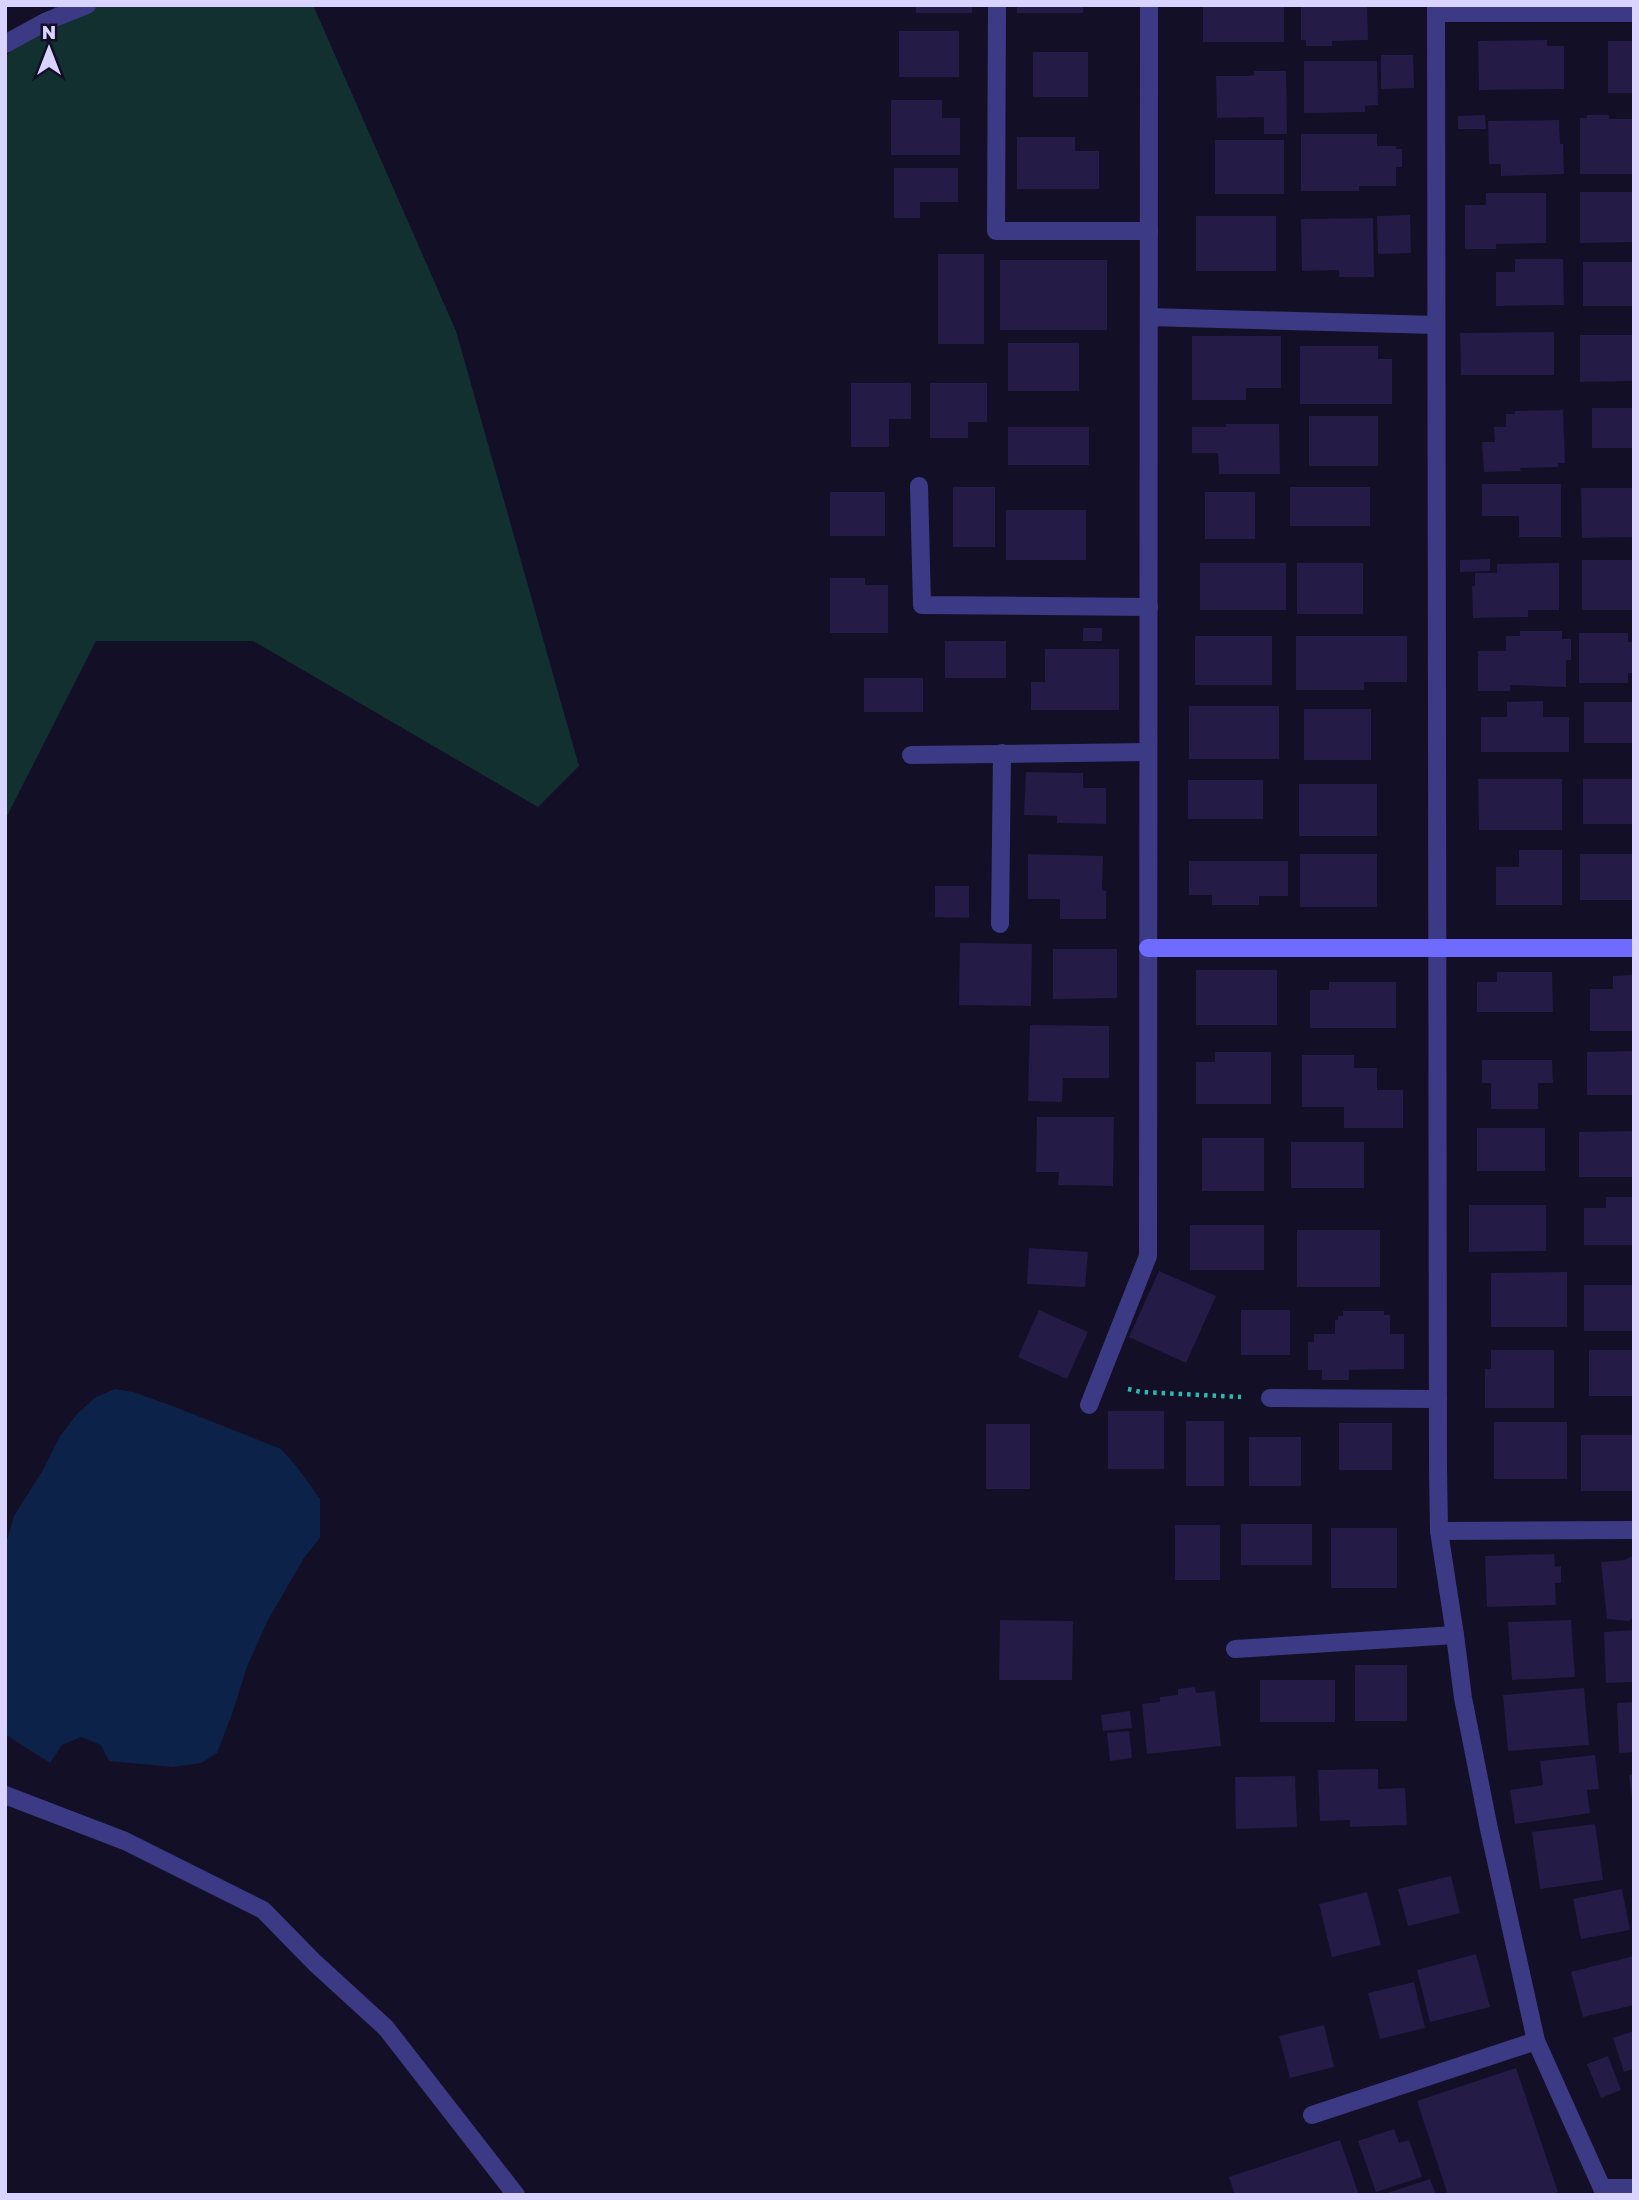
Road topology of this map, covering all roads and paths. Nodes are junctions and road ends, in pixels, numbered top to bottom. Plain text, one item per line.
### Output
1 (87, 5) edge
2 (997, 5) edge
3 (1149, 5) edge
4 (1436, 9) edge
5 (1634, 13) edge
6 (5, 44) edge
7 (1149, 230) junction
8 (1149, 317) junction
9 (1436, 325) junction
10 (919, 486) dead end
11 (1149, 607) junction
12 (1148, 752) junction
13 (1002, 753) junction
14 (911, 755) dead end
15 (1000, 924) dead end
16 (1148, 948) junction
17 (1437, 948) junction
18 (1634, 948) edge
19 (1098, 1381) junction
20 (1270, 1398) joint
21 (1438, 1399) junction
22 (1089, 1405) dead end
23 (1634, 1530) edge
24 (1439, 1531) junction
25 (1455, 1635) junction
26 (1235, 1649) dead end
27 (5, 1795) edge
28 (1536, 2040) junction
29 (1312, 2115) dead end
30 (1634, 2189) edge
31 (516, 2195) edge

1 - 6 street
2 - 7 street
3 - 7 street
4 - 5 street
4 - 9 street
7 - 8 street
8 - 9 street
8 - 11 street
9 - 17 street
10 - 11 street
11 - 12 street
12 - 13 street
12 - 16 street
13 - 14 street
13 - 15 street
16 - 17 street
16 - 19 street
17 - 18 street
17 - 21 street
19 - 20 path
19 - 22 street
20 - 21 street
21 - 24 street
23 - 24 street
24 - 25 street
25 - 26 street
25 - 28 street
27 - 31 street
28 - 29 street
28 - 30 street

